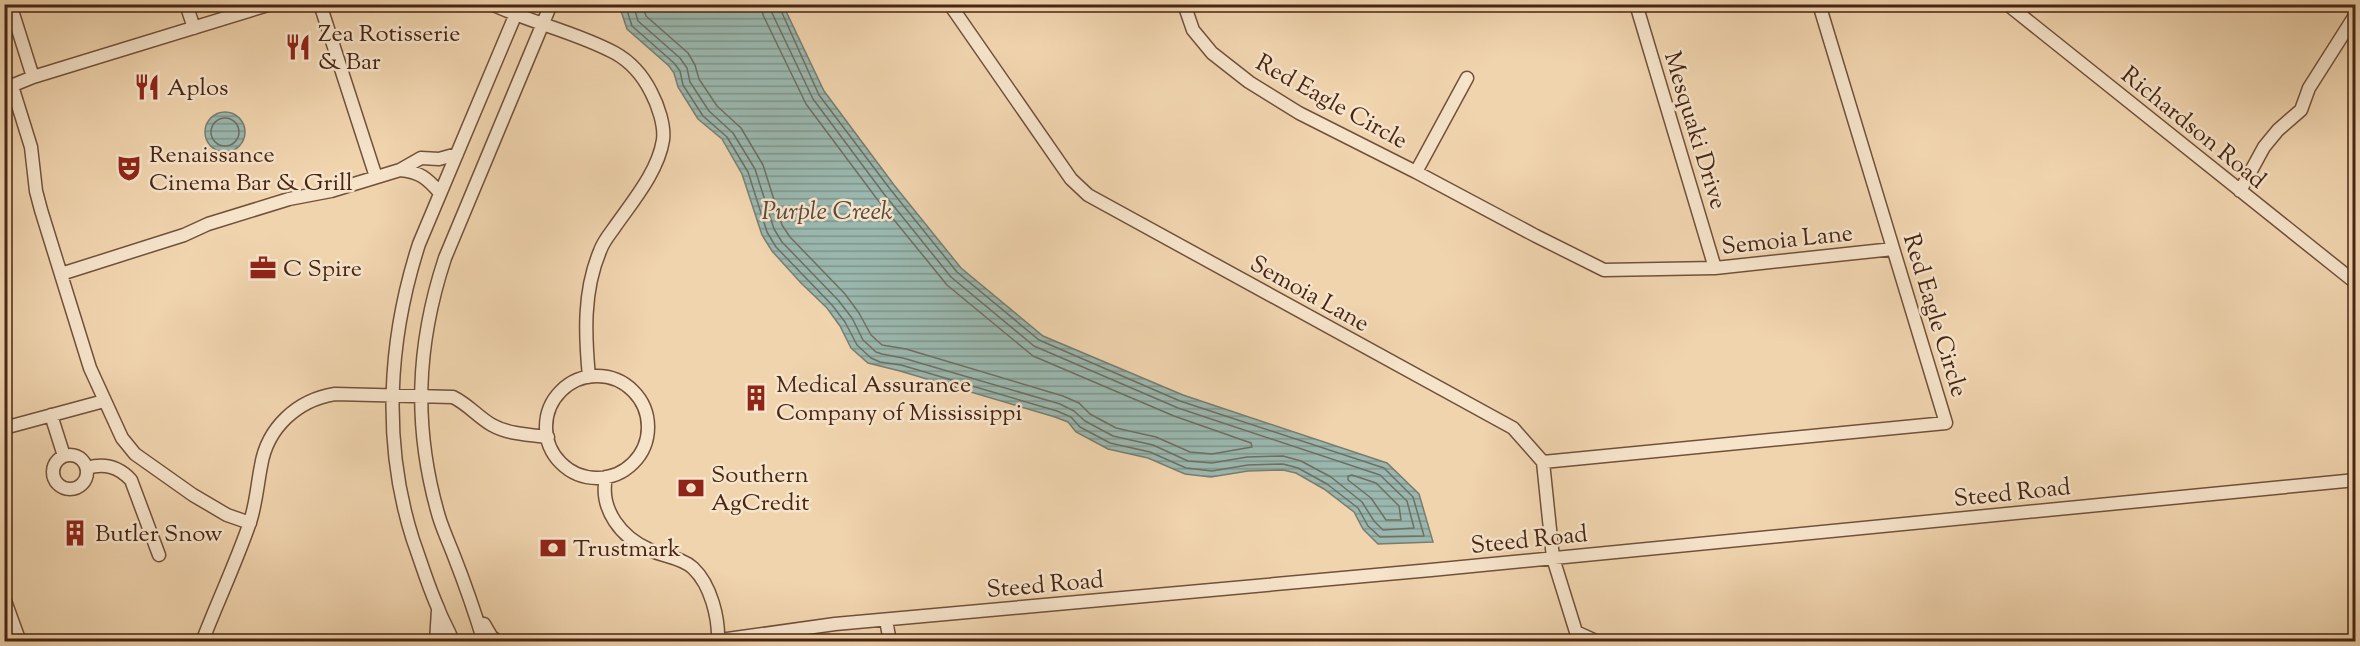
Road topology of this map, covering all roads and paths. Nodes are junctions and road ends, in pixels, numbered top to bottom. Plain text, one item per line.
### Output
1 (10, 4) edge
2 (186, 4) edge
3 (271, 4) edge
4 (320, 4) edge
5 (492, 4) edge
6 (551, 4) edge
7 (966, 4) edge
8 (1184, 4) edge
9 (1636, 4) edge
10 (1820, 4) edge
11 (2007, 4) edge
12 (2350, 4) edge
13 (2355, 7) edge
14 (517, 10) edge
15 (2355, 14) edge
16 (544, 23) junction
17 (194, 28) junction
18 (33, 77) junction
19 (1467, 78) dead end
20 (8, 87) edge
21 (457, 154) junction
22 (400, 170) junction
23 (1416, 172) junction
24 (376, 177) junction
25 (2240, 191) junction
26 (440, 193) junction
27 (1485, 209) joint
28 (1893, 249) junction
29 (1715, 268) junction
30 (61, 274) junction
31 (2355, 283) edge
32 (589, 377) junction
33 (392, 395) junction
34 (420, 396) junction
35 (104, 401) junction
36 (51, 415) junction
37 (4, 428) edge
38 (548, 437) junction
39 (64, 456) junction
40 (1543, 462) junction
41 (87, 468) junction
42 (606, 477) junction
43 (2355, 480) edge
44 (250, 523) junction
45 (159, 555) dead end
46 (1553, 558) junction
47 (4, 598) edge
48 (471, 600) junction
49 (438, 609) junction
50 (886, 620) junction
51 (714, 641) edge
52 (20, 642) edge
53 (202, 642) edge
54 (436, 642) edge
55 (453, 642) edge
56 (484, 642) edge
57 (498, 642) edge
58 (890, 642) edge
59 (1598, 642) edge

1 - 18 street
2 - 17 street
3 - 17 street
4 - 24 street
5 - 14 street
6 - 16 street
7 - 40 street, Semoia Lane
8 - 23 street, Red Eagle Circle
9 - 29 street, Mesquaki Drive
10 - 28 street, Red Eagle Circle
11 - 25 street, Richardson Road
12 - 13 street
14 - 16 street
14 - 21 street
15 - 25 street
16 - 32 street
16 - 34 street
17 - 18 street
18 - 20 street
19 - 23 street
20 - 30 street
21 - 22 street
21 - 26 street
22 - 24 street
22 - 26 street
23 - 27 street, Red Eagle Circle
24 - 30 street
25 - 31 street, Richardson Road
26 - 33 street
27 - 29 street, Semoia Lane
28 - 29 street, Semoia Lane
28 - 40 street, Red Eagle Circle
30 - 35 street
32 - 38 street
32 - 42 street
33 - 34 street
33 - 44 street
33 - 49 street
34 - 38 street
34 - 48 street
35 - 36 street
35 - 44 street
36 - 37 street
36 - 39 street
38 - 42 street
39 - 41 street
39 - 41 street
40 - 46 street
41 - 45 street
42 - 51 street
43 - 46 street, Steed Road
44 - 53 street
46 - 50 street, Steed Road
46 - 59 street
47 - 52 street
48 - 56 street
48 - 57 street
49 - 54 street
49 - 55 street
50 - 51 street, Steed Road
50 - 58 street

